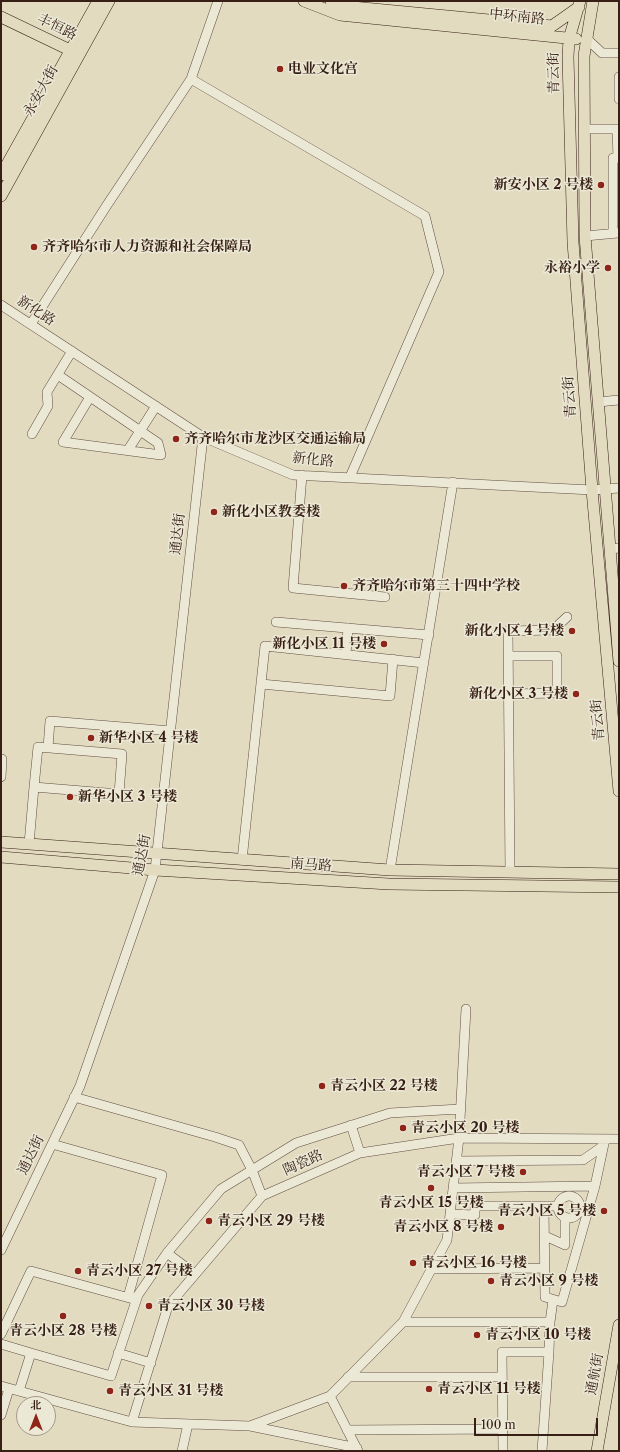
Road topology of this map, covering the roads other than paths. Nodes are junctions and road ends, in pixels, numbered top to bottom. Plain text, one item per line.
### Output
1 (98, 1) edge
2 (109, 1) edge
3 (218, 1) edge
4 (304, 1) edge
5 (331, 1) edge
6 (587, 1) edge
7 (593, 1) edge
8 (578, 5) edge
9 (1, 17) edge
10 (586, 38) junction
11 (569, 39) junction
12 (74, 52) junction
13 (619, 53) edge
14 (619, 77) edge
15 (191, 79) junction
16 (619, 100) edge
17 (584, 129) junction
18 (618, 129) edge
19 (618, 158) edge
20 (1, 176) edge
21 (1, 196) edge
22 (616, 211) edge
23 (616, 234) edge
24 (585, 236) junction
25 (1, 304) edge
26 (31, 324) junction
27 (72, 351) junction
28 (58, 375) junction
29 (90, 397) junction
30 (619, 400) edge
31 (598, 402) junction
32 (156, 406) junction
33 (140, 431) junction
34 (32, 434) dead end
35 (203, 437) junction
36 (128, 450) junction
37 (302, 475) junction
38 (350, 477) junction
39 (454, 482) junction
40 (619, 488) edge
41 (604, 489) junction
42 (592, 490) junction
43 (614, 548) edge
44 (385, 597) dead end
45 (617, 602) edge
46 (567, 617) dead end
47 (276, 622) dead end
48 (348, 628) junction
49 (429, 635) junction
50 (346, 654) junction
51 (508, 656) junction
52 (619, 658) edge
53 (393, 659) junction
54 (619, 661) edge
55 (424, 663) junction
56 (261, 684) junction
57 (509, 694) junction
58 (171, 732) junction
59 (48, 748) junction
60 (2, 759) dead end
61 (1, 777) edge
62 (34, 787) junction
63 (619, 791) edge
64 (1, 842) edge
65 (29, 844) junction
66 (158, 854) junction
67 (1, 857) edge
68 (242, 860) junction
69 (156, 870) junction
70 (390, 870) junction
71 (510, 872) junction
72 (619, 874) edge
73 (619, 887) edge
74 (466, 1008) dead end
75 (74, 1097) junction
76 (460, 1109) junction
77 (351, 1125) junction
78 (459, 1138) junction
79 (619, 1139) edge
80 (604, 1143) junction
81 (52, 1144) junction
82 (360, 1153) junction
83 (456, 1161) junction
84 (252, 1170) junction
85 (591, 1186) junction
86 (453, 1188) junction
87 (262, 1196) junction
88 (544, 1206) junction
89 (558, 1206) junction
90 (580, 1206) junction
91 (450, 1214) junction
92 (565, 1218) junction
93 (544, 1236) junction
94 (1, 1250) edge
95 (167, 1253) junction
96 (545, 1268) junction
97 (431, 1269) junction
98 (195, 1274) junction
99 (132, 1298) junction
100 (553, 1300) junction
101 (403, 1322) junction
102 (550, 1322) junction
103 (619, 1325) edge
104 (1, 1334) edge
105 (1, 1344) edge
106 (549, 1352) junction
107 (31, 1353) junction
108 (118, 1353) junction
109 (150, 1363) junction
110 (348, 1377) junction
111 (502, 1377) junction
112 (5, 1387) edge
113 (19, 1391) junction
114 (330, 1396) junction
115 (1, 1415) edge
116 (132, 1422) junction
117 (188, 1424) junction
118 (250, 1426) junction
119 (503, 1429) junction
120 (347, 1430) junction
121 (357, 1450) edge
122 (182, 1451) edge
123 (503, 1451) edge
124 (542, 1451) edge
125 (597, 1451) edge

1 - 12 main road, 永安大街
2 - 12 main road, 永安大街
3 - 15 street
4 - 11 main road, 中环南路
5 - 8 main road, 中环南路
6 - 8 main road, 中环南路
7 - 10 main road, 青云街
8 - 11 main road, 青云街
9 - 12 main road, 丰恒路
10 - 11 main road, 中环南路
10 - 13 street
10 - 17 main road, 青云街
11 - 42 main road, 青云街
12 - 20 main road, 永安大街
12 - 21 main road, 永安大街
14 - 16 street
15 - 26 street
15 - 38 street
17 - 18 street
17 - 24 main road, 青云街
18 - 19 street
19 - 22 street
22 - 23 street
23 - 24 street
24 - 31 main road, 青云街
25 - 26 street, 新化路
26 - 27 street, 新化路
27 - 28 street
27 - 32 street, 新化路
28 - 29 street
28 - 34 street
29 - 33 street
29 - 36 street
30 - 31 street
31 - 41 main road, 青云街
32 - 33 street
32 - 35 street, 新化路
33 - 36 street
33 - 36 street
35 - 37 street, 新化路
35 - 58 street, 通达街
37 - 38 street, 新化路
37 - 44 street
38 - 39 street, 新化路
39 - 42 street, 新化路
39 - 49 street
40 - 41 street, 新化路
41 - 42 street, 新化路
41 - 43 main road, 青云街
42 - 63 main road, 青云街
43 - 45 main road, 青云街
45 - 52 main road, 青云街
46 - 51 street
47 - 48 street
48 - 49 street
48 - 50 street
49 - 55 street
50 - 53 street
50 - 56 street
51 - 57 street
51 - 57 street
52 - 54 main road, 青云街
53 - 55 street
53 - 56 street
55 - 70 street
56 - 68 street
57 - 71 street
58 - 59 street
58 - 66 street, 通达街
59 - 62 street
59 - 62 street
60 - 61 street
62 - 65 street
64 - 65 main road, 南马路
65 - 66 main road, 南马路
66 - 68 main road, 南马路
66 - 69 street, 通达街
67 - 69 main road, 南马路
68 - 70 main road, 南马路
69 - 73 main road, 南马路
69 - 75 street, 通达街
70 - 71 main road, 南马路
71 - 72 main road, 南马路
74 - 76 street
75 - 81 street, 通达街
75 - 84 street
76 - 77 street
76 - 78 street
77 - 82 street
77 - 84 street
78 - 80 street, 陶瓷路
78 - 82 street, 陶瓷路
78 - 83 street
79 - 80 street, 陶瓷路
80 - 83 street
80 - 85 street
81 - 94 street, 通达街
81 - 99 street
82 - 87 street, 陶瓷路
83 - 86 street
84 - 87 street
84 - 95 street
85 - 86 street
85 - 90 street
85 - 100 street
86 - 91 street
87 - 98 street, 陶瓷路
88 - 89 street
88 - 91 street
88 - 93 street
89 - 90 street
89 - 92 street
90 - 92 street
91 - 97 street
92 - 93 street
93 - 96 street
95 - 98 street
95 - 99 street
96 - 97 street
96 - 100 street
97 - 101 street
98 - 109 street, 陶瓷路
99 - 104 street
99 - 108 street
100 - 102 street
101 - 102 street
101 - 110 street
102 - 106 street
103 - 125 main road, 通航街
105 - 107 street
106 - 111 street
106 - 124 street
107 - 108 street
107 - 113 street
108 - 109 street
109 - 116 street, 陶瓷路
110 - 111 street
110 - 114 street
111 - 119 street
112 - 113 street
112 - 115 street
113 - 116 street
114 - 118 street
114 - 120 street
116 - 117 street
117 - 118 street
117 - 122 street
118 - 121 street
119 - 120 street
119 - 123 street
120 - 121 street

